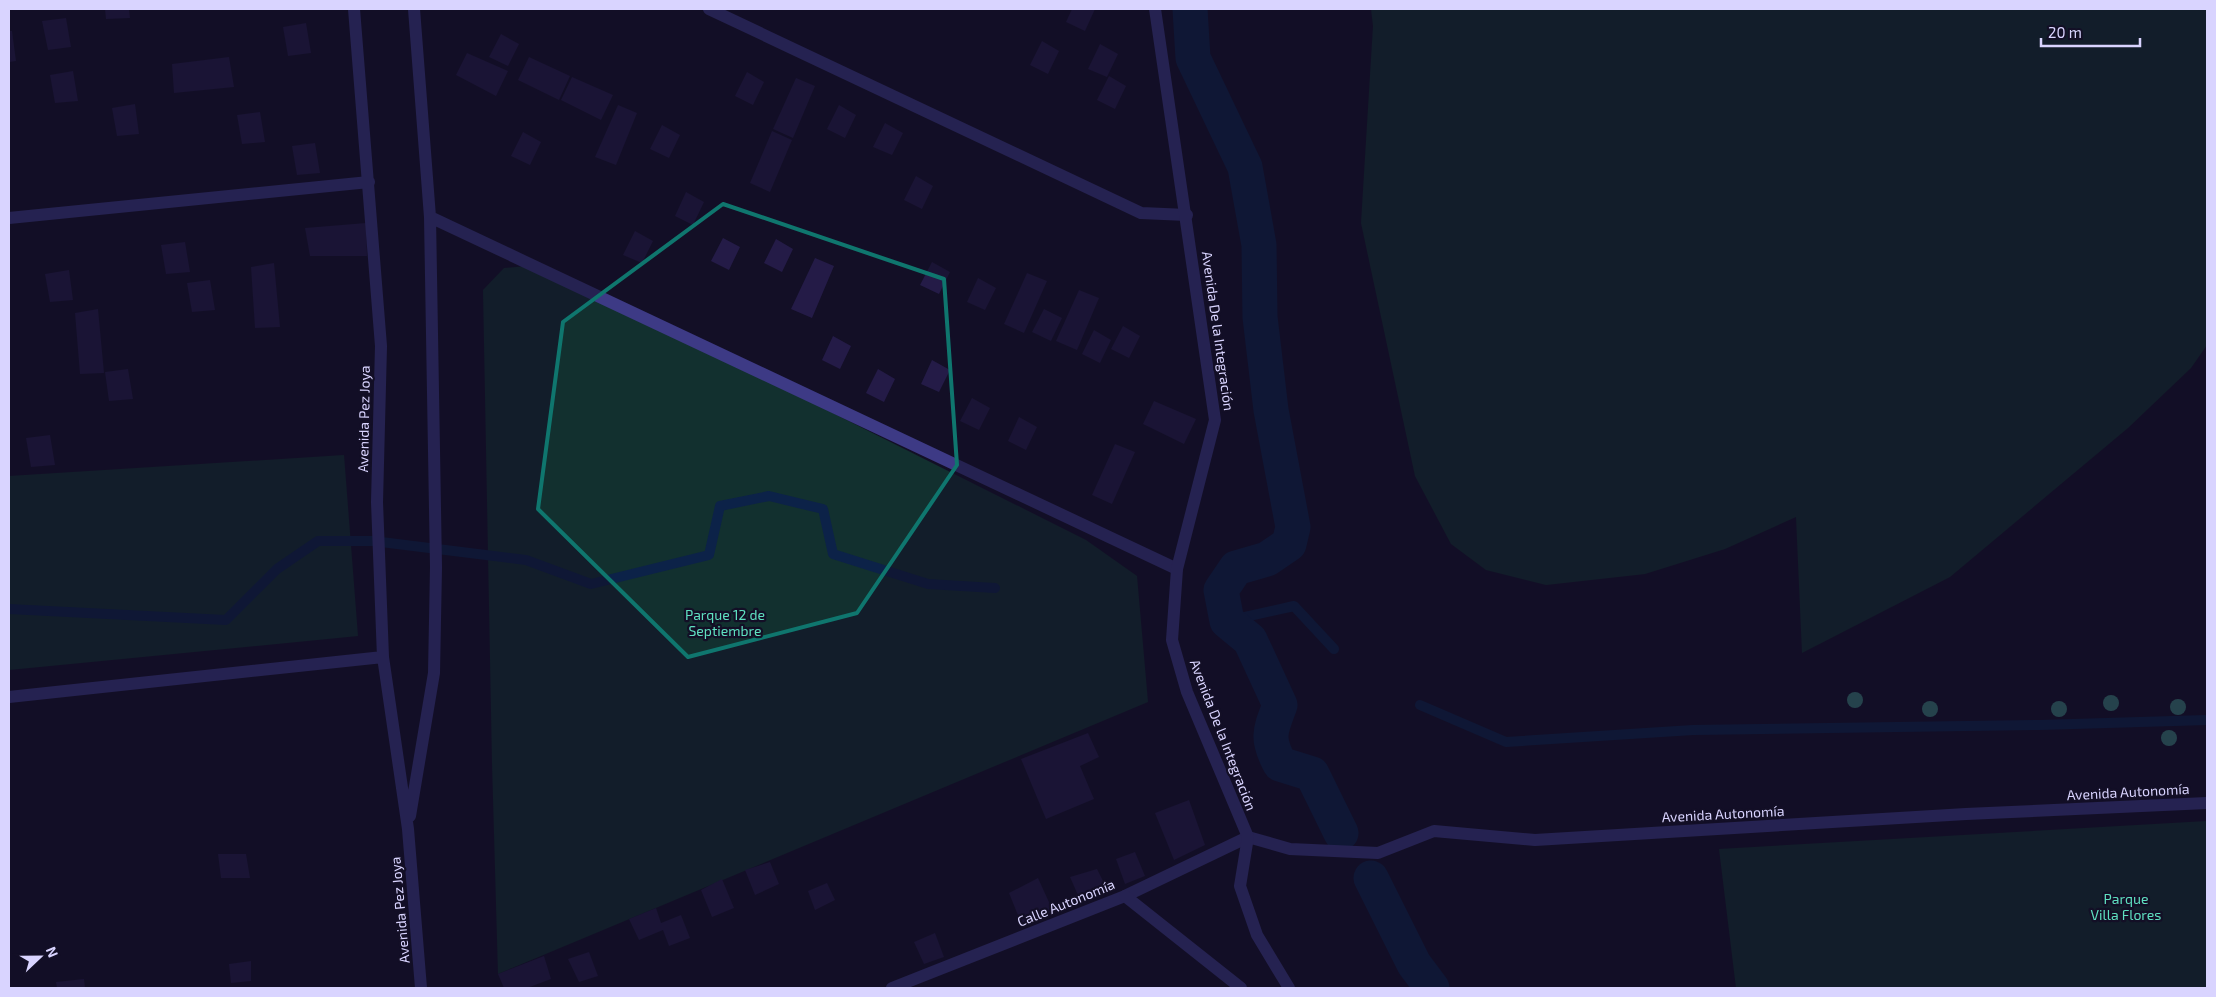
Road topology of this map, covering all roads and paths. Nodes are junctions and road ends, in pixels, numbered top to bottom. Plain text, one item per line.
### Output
1 (354, 9) edge
2 (414, 9) edge
3 (709, 9) edge
4 (1155, 9) edge
5 (369, 182) junction
6 (1187, 215) junction
7 (430, 217) junction
8 (9, 218) edge
9 (1177, 569) junction
10 (383, 657) junction
11 (9, 697) edge
12 (2207, 803) edge
13 (408, 829) junction
14 (1248, 837) junction
15 (1125, 896) junction
16 (422, 988) edge
17 (892, 988) edge
18 (1242, 988) edge
19 (1289, 988) edge

1 - 5 street, Avenida Pez Joya
2 - 7 street, Avenida Pez Joya
3 - 6 street
4 - 6 street, Avenida De la Integración
5 - 8 street
5 - 10 street, Avenida Pez Joya
6 - 9 street, Avenida De la Integración
7 - 9 street
7 - 13 street, Avenida Pez Joya
9 - 14 street, Avenida De la Integración
10 - 11 street
10 - 13 street, Avenida Pez Joya
12 - 14 street, Avenida Autonomía
13 - 16 street, Avenida Pez Joya
14 - 15 street, Calle Autonomía
14 - 19 street
15 - 17 street, Calle Autonomía
15 - 18 street

